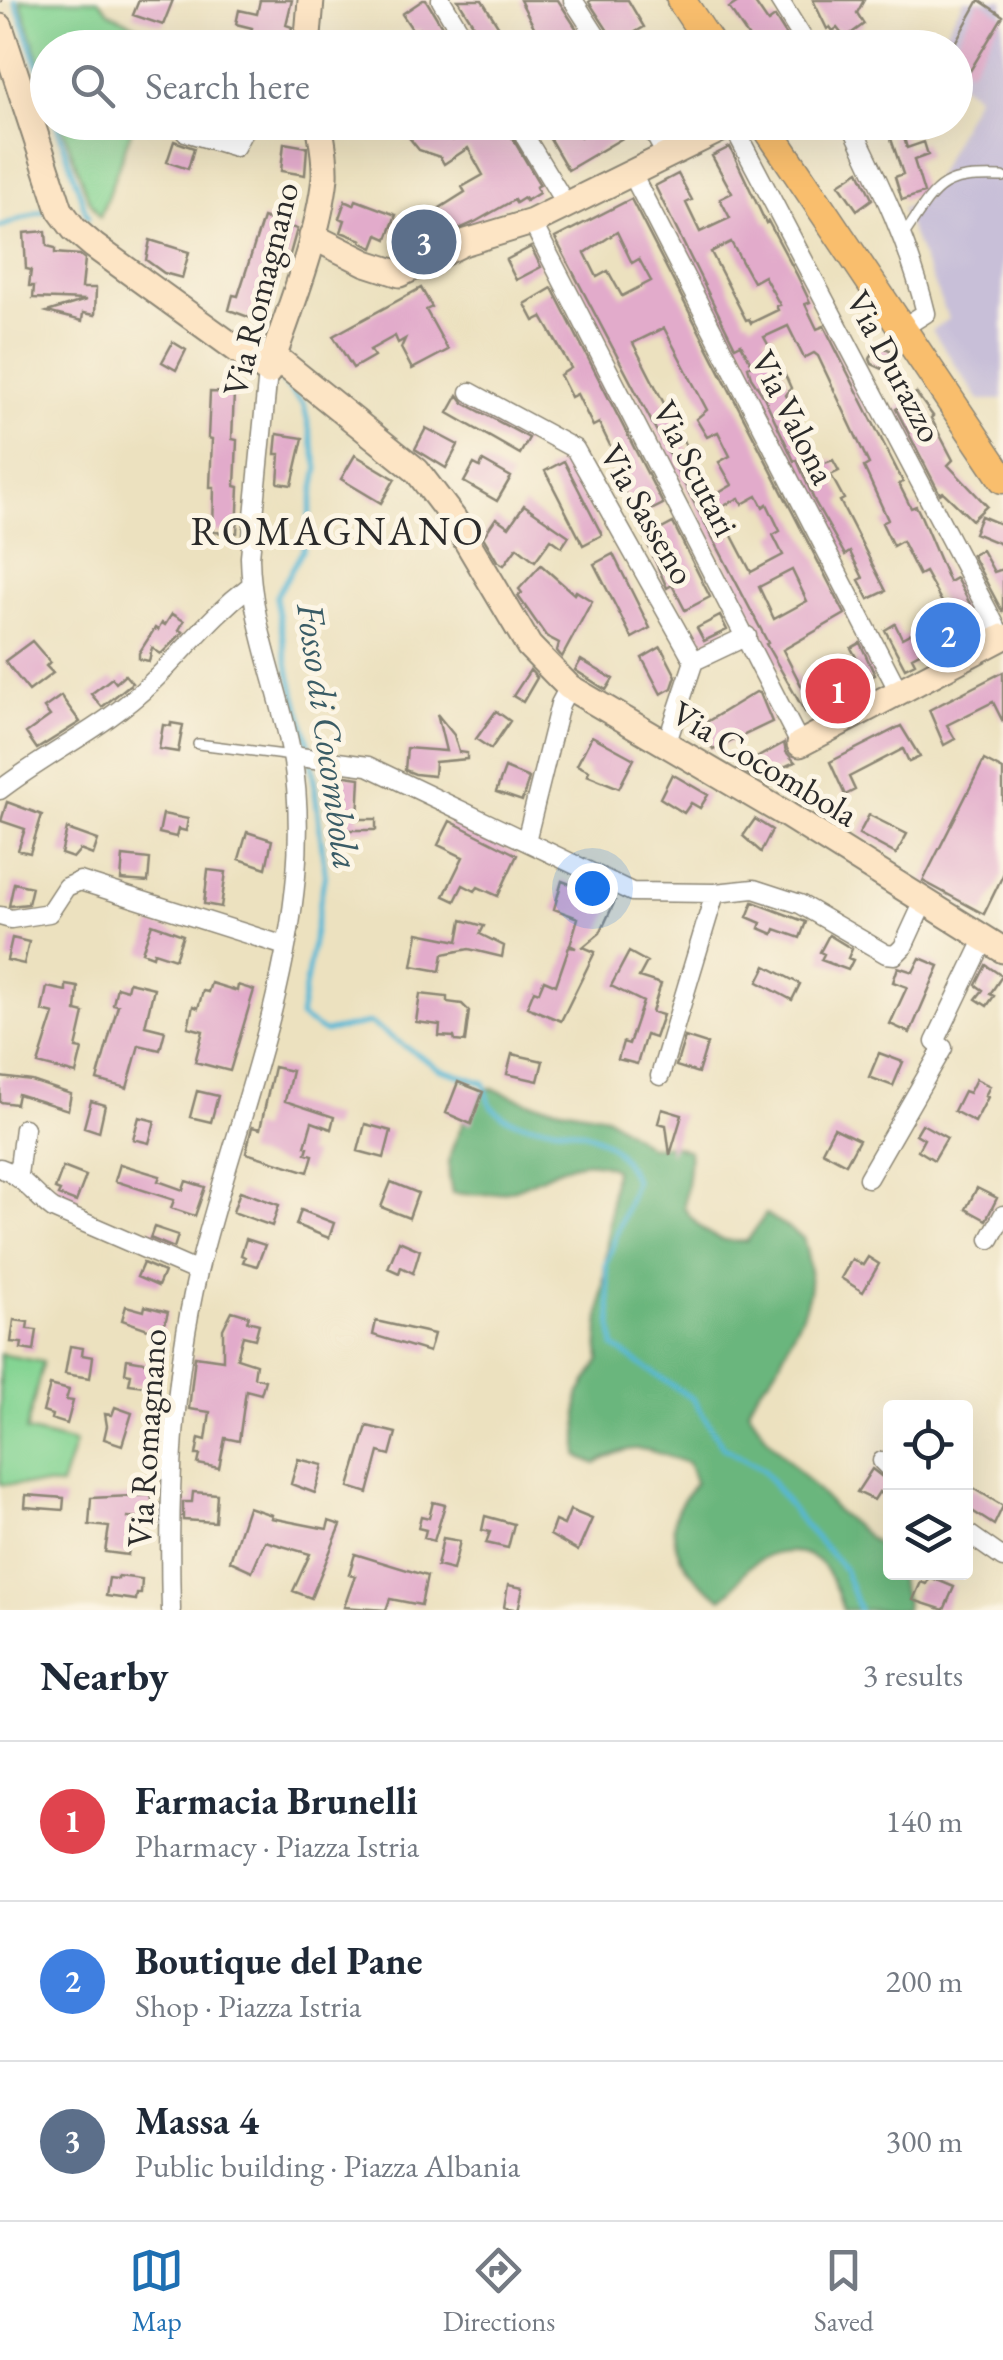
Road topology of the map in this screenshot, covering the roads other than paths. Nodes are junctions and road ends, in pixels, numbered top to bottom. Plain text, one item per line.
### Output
1 (310, 0) edge
2 (442, 0) edge
3 (573, 0) edge
4 (681, 0) edge
5 (779, 0) edge
6 (3, 21) edge
7 (308, 30) edge
8 (460, 30) edge
9 (592, 30) edge
10 (700, 30) edge
11 (798, 30) edge
12 (30, 111) edge
13 (39, 140) edge
14 (211, 140) edge
15 (239, 140) edge
16 (321, 140) edge
17 (527, 140) edge
18 (658, 140) edge
19 (697, 140) edge
20 (742, 140) edge
21 (774, 140) edge
22 (858, 140) edge
23 (666, 155) junction
24 (631, 172) junction
25 (1003, 178) edge
26 (565, 204) junction
27 (532, 222) junction
28 (312, 236) junction
29 (902, 237) junction
30 (902, 328) junction
31 (271, 364) junction
32 (470, 392) dead end
33 (1003, 479) edge
34 (250, 586) junction
35 (747, 636) junction
36 (1002, 638) edge
37 (694, 662) junction
38 (569, 687) junction
39 (898, 692) junction
40 (198, 744) dead end
41 (800, 744) joint
42 (666, 745) junction
43 (304, 758) junction
44 (0, 790) edge
45 (526, 841) junction
46 (715, 893) junction
47 (925, 899) junction
48 (0, 916) edge
49 (994, 944) edge
50 (285, 946) junction
51 (660, 1076) dead end
52 (24, 1128) dead end
53 (9, 1172) edge
54 (868, 1178) dead end
55 (1003, 1215) edge
56 (990, 1239) dead end
57 (198, 1272) junction
58 (973, 1537) edge
59 (1003, 1558) edge
60 (170, 1610) edge

1 - 7 street
2 - 8 street
3 - 9 street
4 - 10 main road
5 - 11 street
6 - 12 street, Via Cocombola
13 - 31 street, Via Cocombola
14 - 15 street
16 - 28 street, Via Romagnano
17 - 26 street
18 - 23 street
19 - 23 street
20 - 36 street, Via Durazzo
21 - 30 main road
22 - 29 street
23 - 24 street
24 - 26 street
24 - 39 street, Via Valona
25 - 29 lane
26 - 27 street
27 - 28 street
27 - 35 street, Via Scutari
28 - 31 street, Via Romagnano
29 - 30 street
30 - 33 main road
31 - 34 street, Via Romagnano
31 - 38 street, Via Cocombola
32 - 37 street, Via Sasseno
34 - 43 street, Via Romagnano
34 - 44 street
35 - 37 street
35 - 41 street, Via Scutari
36 - 39 street
37 - 42 street
38 - 42 street, Via Cocombola
38 - 45 street
39 - 41 street
40 - 43 lane
42 - 47 street, Via Cocombola
43 - 45 street
43 - 50 street, Via Romagnano
45 - 46 street
46 - 47 street
46 - 51 street
47 - 49 street, Via Cocombola
48 - 50 street
49 - 54 street, Via Cocombola
50 - 57 street, Via Romagnano
52 - 53 street
53 - 57 street
55 - 56 street
57 - 60 street, Via Romagnano
58 - 59 street

